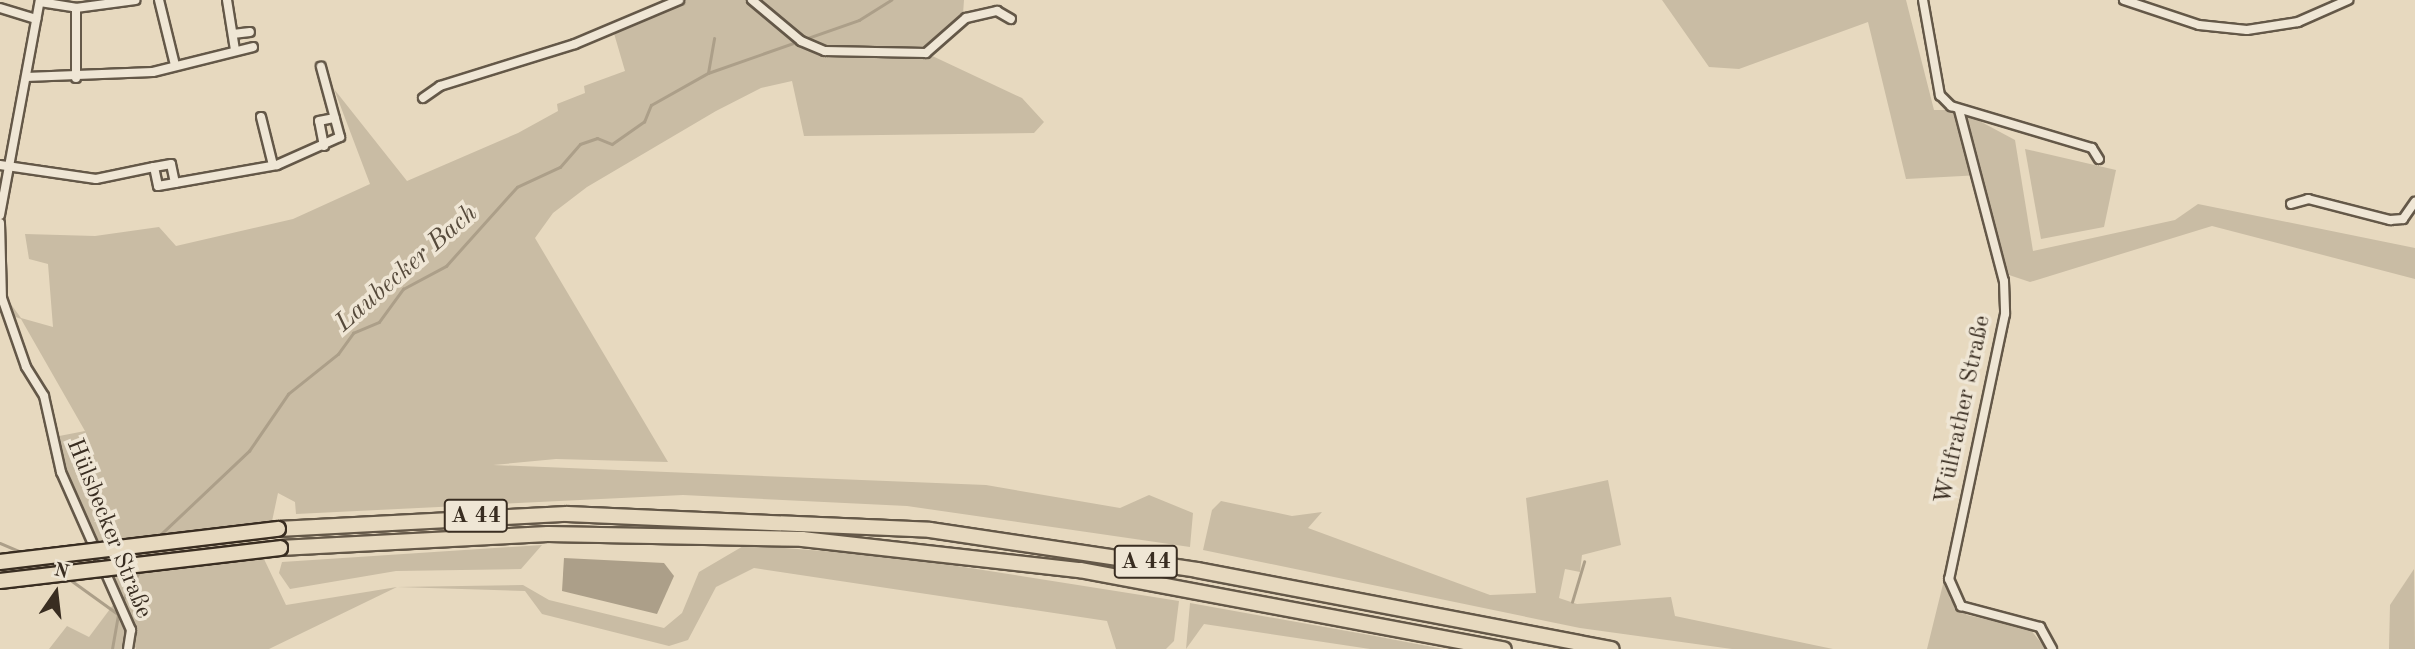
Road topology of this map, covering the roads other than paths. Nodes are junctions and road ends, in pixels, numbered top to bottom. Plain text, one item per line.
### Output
1 (135, 0) edge
2 (159, 0) edge
3 (227, 0) edge
4 (679, 0) edge
5 (752, 0) edge
6 (1923, 0) edge
7 (2124, 0) edge
8 (2348, 0) edge
9 (40, 1) edge
10 (0, 8) edge
11 (76, 8) junction
12 (36, 19) junction
13 (1011, 19) dead end
14 (250, 32) dead end
15 (233, 34) junction
16 (253, 47) dead end
17 (236, 50) junction
18 (175, 65) junction
19 (321, 67) dead end
20 (26, 77) junction
21 (76, 78) junction
22 (423, 98) dead end
23 (1959, 110) junction
24 (261, 117) dead end
25 (335, 117) junction
26 (324, 146) junction
27 (2099, 159) dead end
28 (273, 165) junction
29 (4, 167) edge
30 (154, 167) junction
31 (175, 183) junction
32 (2415, 202) edge
33 (2291, 204) dead end
34 (0, 215) edge
35 (0, 223) edge
36 (0, 562) edge
37 (0, 580) edge
38 (128, 649) edge
39 (1504, 649) edge
40 (1612, 649) edge
41 (2052, 649) edge

1 - 11 street
2 - 18 street
3 - 15 street
4 - 22 street
5 - 13 street
6 - 23 street, Wülfrather Straße
7 - 8 street
9 - 11 street
9 - 12 street
10 - 12 street
11 - 21 street
12 - 20 street
14 - 15 street
15 - 17 street
16 - 17 street
17 - 18 street
18 - 21 street
19 - 25 street
20 - 21 street
20 - 29 street
23 - 27 street
23 - 41 street, Wülfrather Straße
24 - 28 street
25 - 26 street
25 - 26 street
26 - 28 street
28 - 31 street
29 - 30 street
29 - 34 street
30 - 31 street
30 - 31 street
32 - 33 street
35 - 38 street, Hülsbecker Straße
36 - 40 highway, A 44, bridge
37 - 39 highway, A 44, bridge

